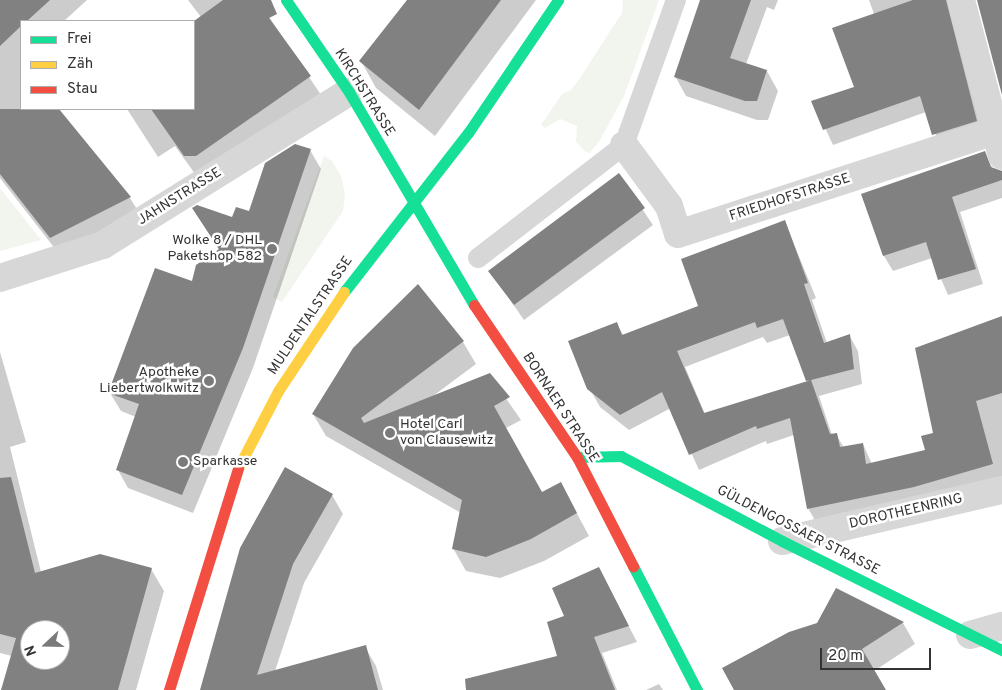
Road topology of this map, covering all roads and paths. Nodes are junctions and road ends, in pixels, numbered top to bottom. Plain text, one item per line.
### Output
1 (286, 0) edge
2 (558, 0) edge
3 (676, 0) edge
4 (961, 0) edge
5 (349, 92) junction
6 (1000, 139) edge
7 (624, 146) junction
8 (411, 204) junction
9 (478, 258) dead end
10 (0, 278) edge
11 (577, 457) junction
12 (1002, 490) edge
13 (782, 541) junction
14 (1002, 626) edge
15 (970, 635) junction
16 (1002, 650) edge
17 (169, 690) edge
18 (696, 690) edge

1 - 5 main road, KIRCHSTRASSE
2 - 8 main road, MULDENTALSTRASSE
3 - 7 lane
4 - 6 street
5 - 8 main road, KIRCHSTRASSE
5 - 10 street, JAHNSTRASSE
6 - 7 street, FRIEDHOFSTRASSE
7 - 9 lane
8 - 11 main road, BORNAER STRASSE
8 - 17 main road, MULDENTALSTRASSE
11 - 13 main road, GÜLDENGOSSAER STRASSE
11 - 18 main road, BORNAER STRASSE
12 - 13 street, DOROTHEENRING
13 - 15 main road, GÜLDENGOSSAER STRASSE
14 - 15 street
15 - 16 main road, GÜLDENGOSSAER STRASSE

